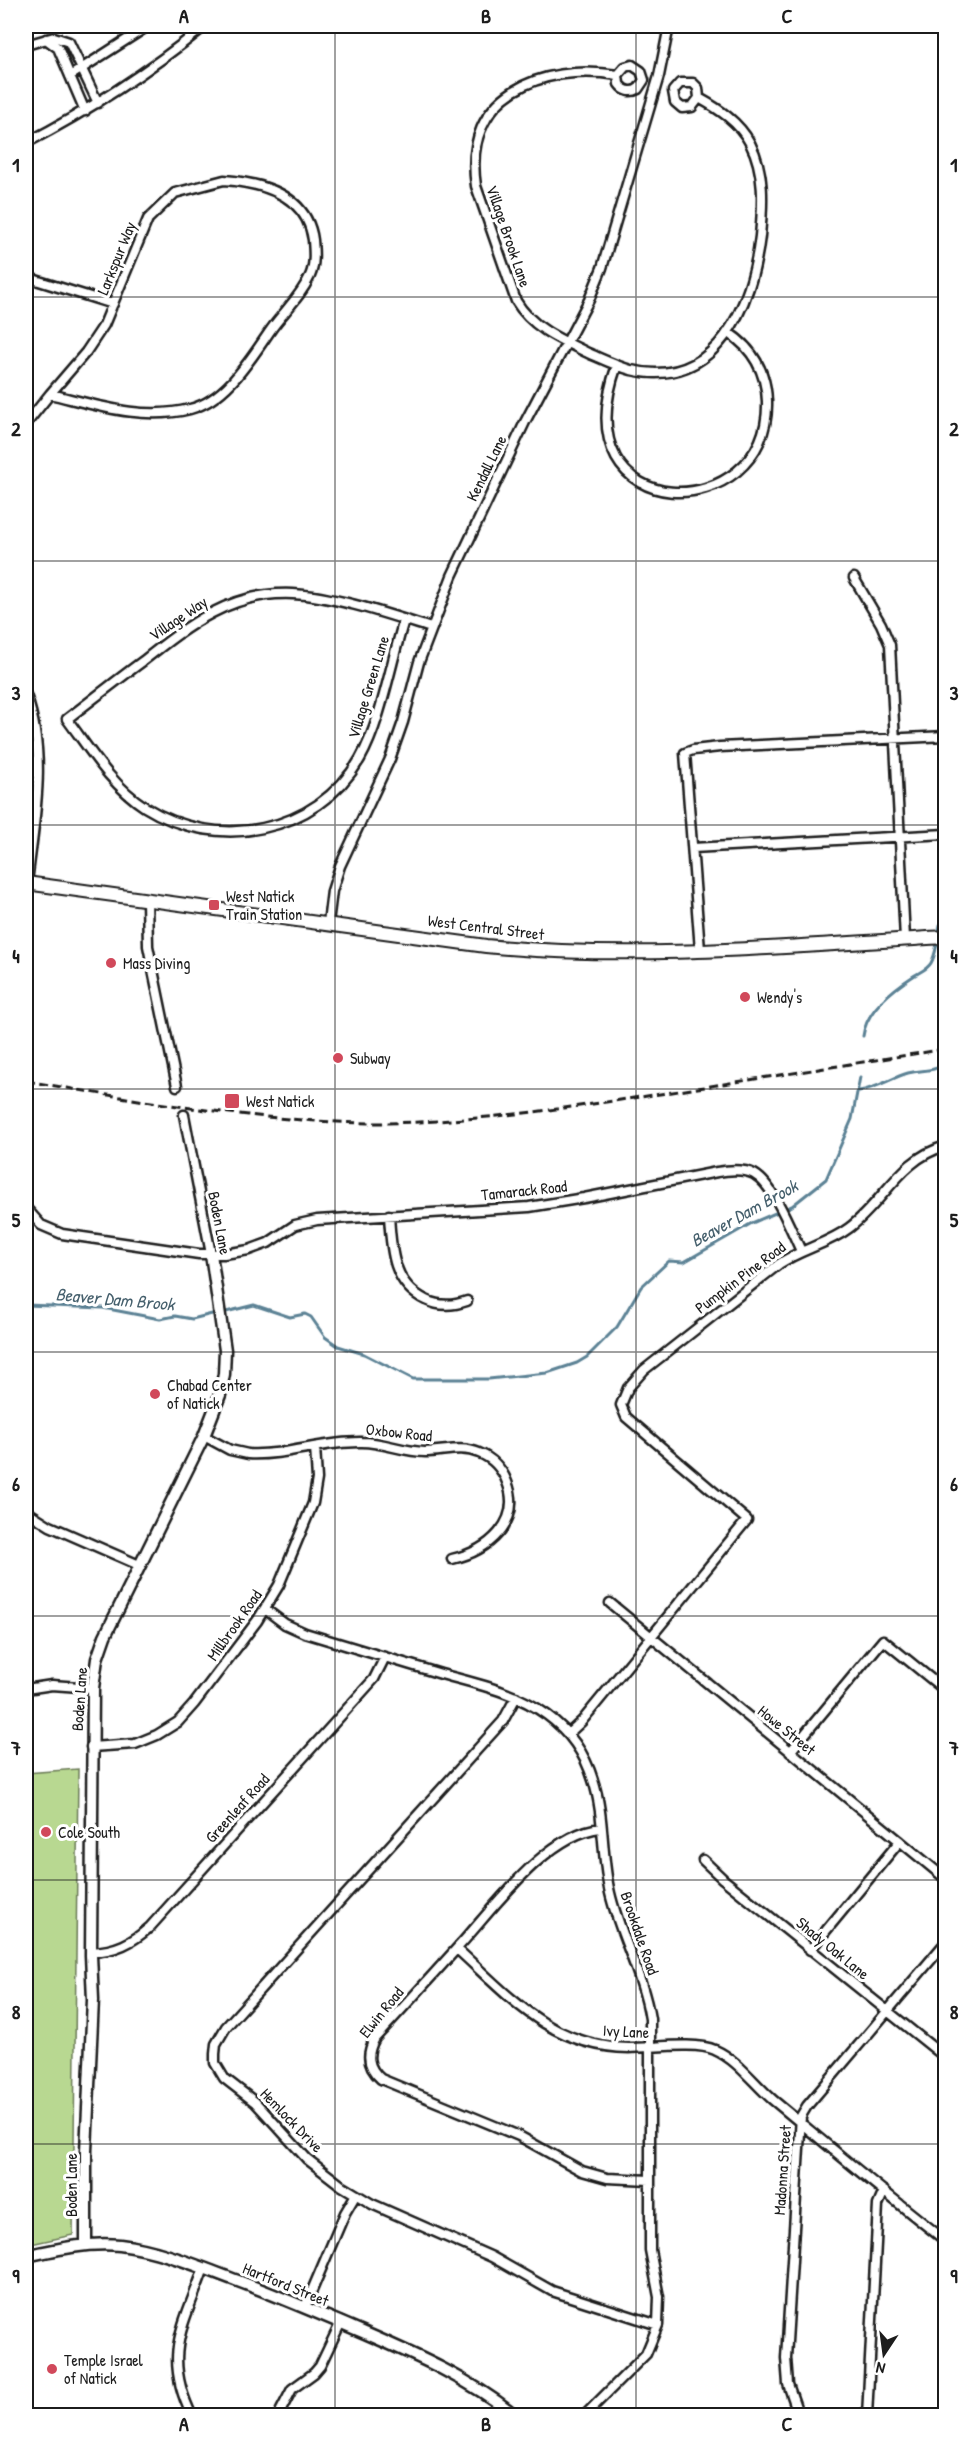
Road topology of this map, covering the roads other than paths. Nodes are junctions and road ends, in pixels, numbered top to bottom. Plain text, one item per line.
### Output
1 (148, 26) edge
2 (205, 26) edge
3 (669, 26) edge
4 (46, 39) junction
5 (26, 45) edge
6 (82, 69) junction
7 (618, 75) dead end
8 (70, 76) junction
9 (699, 99) dead end
10 (98, 103) junction
11 (85, 111) junction
12 (26, 143) edge
13 (26, 277) edge
14 (113, 304) junction
15 (729, 333) junction
16 (567, 343) junction
17 (617, 365) junction
18 (50, 394) junction
19 (26, 424) edge
20 (854, 578) dead end
21 (404, 620) junction
22 (431, 628) junction
23 (26, 695) edge
24 (67, 719) joint
25 (945, 735) edge
26 (894, 738) junction
27 (945, 834) edge
28 (899, 837) junction
29 (693, 848) junction
30 (26, 883) edge
31 (147, 900) junction
32 (327, 923) junction
33 (945, 937) edge
34 (905, 939) junction
35 (700, 950) junction
36 (177, 1086) dead end
37 (183, 1115) dead end
38 (945, 1146) edge
39 (26, 1209) edge
40 (389, 1215) junction
41 (801, 1251) junction
42 (211, 1254) junction
43 (467, 1301) dead end
44 (204, 1436) junction
45 (315, 1447) junction
46 (26, 1511) edge
47 (452, 1559) dead end
48 (139, 1565) junction
49 (610, 1603) dead end
50 (265, 1609) junction
51 (651, 1637) junction
52 (385, 1657) junction
53 (93, 1688) junction
54 (26, 1689) edge
55 (945, 1691) edge
56 (516, 1697) junction
57 (568, 1734) junction
58 (92, 1747) junction
59 (790, 1752) junction
60 (601, 1828) junction
61 (900, 1841) junction
62 (703, 1860) dead end
63 (945, 1878) edge
64 (945, 1942) edge
65 (457, 1949) junction
66 (810, 1950) junction
67 (91, 1952) junction
68 (887, 2012) junction
69 (652, 2048) junction
70 (945, 2058) edge
71 (800, 2121) junction
72 (650, 2181) junction
73 (884, 2191) junction
74 (355, 2196) junction
75 (945, 2241) edge
76 (86, 2245) junction
77 (26, 2256) edge
78 (204, 2268) junction
79 (304, 2307) junction
80 (341, 2322) junction
81 (658, 2325) junction
82 (192, 2415) edge
83 (278, 2415) edge
84 (516, 2415) edge
85 (584, 2415) edge
86 (799, 2415) edge
87 (867, 2415) edge

1 - 6 street
2 - 10 street
3 - 16 street, Kendall Lane
4 - 5 street
4 - 6 street
4 - 8 street
6 - 8 street
6 - 10 street
7 - 16 street, Village Brook Lane
8 - 11 street
9 - 15 street
10 - 11 street
11 - 12 street
13 - 14 street
14 - 18 street, Larkspur Way
14 - 18 street, Larkspur Way
15 - 17 street, Village Brook Lane
15 - 17 street
16 - 17 street, Village Brook Lane
16 - 22 street, Kendall Lane
18 - 19 street
20 - 26 street
21 - 22 street, Village Way
21 - 24 street, Village Way
21 - 24 street, Village Green Lane
22 - 32 street, Kendall Lane
23 - 30 street
25 - 26 street
26 - 28 street
26 - 29 street
27 - 28 street
28 - 29 street
28 - 34 street
29 - 35 street
30 - 31 main road, West Central Street
31 - 32 main road, West Central Street
31 - 36 street
32 - 35 main road, West Central Street
33 - 34 main road, West Central Street
34 - 35 main road, West Central Street
37 - 42 street, Boden Lane
38 - 41 street, Pumpkin Pine Road
39 - 42 street, Tamarack Road
40 - 41 street, Tamarack Road
40 - 42 street, Tamarack Road
40 - 43 street
41 - 51 street, Pumpkin Pine Road
42 - 44 street, Boden Lane
44 - 45 street, Oxbow Road
44 - 48 street, Boden Lane
45 - 47 street, Oxbow Road
45 - 50 street, Millbrook Road
46 - 48 street
48 - 53 street, Boden Lane
49 - 51 street, Howe Street
50 - 52 street, Brookdale Road
50 - 58 street, Millbrook Road
51 - 57 street
51 - 59 street, Howe Street
52 - 56 street, Brookdale Road
52 - 67 street, Greenleaf Road
53 - 54 street
53 - 58 street, Boden Lane
55 - 59 street
56 - 57 street, Brookdale Road
56 - 74 street, Hemlock Drive
57 - 60 street, Brookdale Road
58 - 67 street, Boden Lane
59 - 61 street, Howe Street
60 - 65 street, Elwin Road
60 - 69 street, Brookdale Road
61 - 63 street, Howe Street
61 - 66 street
62 - 66 street, Shady Oak Lane
64 - 68 street, Madonna Street
65 - 69 street, Ivy Lane
65 - 72 street, Elwin Road
66 - 68 street, Shady Oak Lane
67 - 76 street, Boden Lane
68 - 70 street, Shady Oak Lane
68 - 71 street, Madonna Street
69 - 71 street, Ivy Lane
69 - 72 street, Brookdale Road
71 - 73 street, Ivy Lane
71 - 86 street, Madonna Street
72 - 81 street, Brookdale Road
73 - 75 street, Ivy Lane
73 - 87 street
74 - 79 street
74 - 81 street, Hemlock Drive
76 - 77 street, Hartford Street
76 - 78 street, Hartford Street
78 - 79 street, Hartford Street
78 - 82 street
79 - 80 street, Hartford Street
80 - 83 street
80 - 84 street, Hartford Street
81 - 85 street, Brookdale Road

